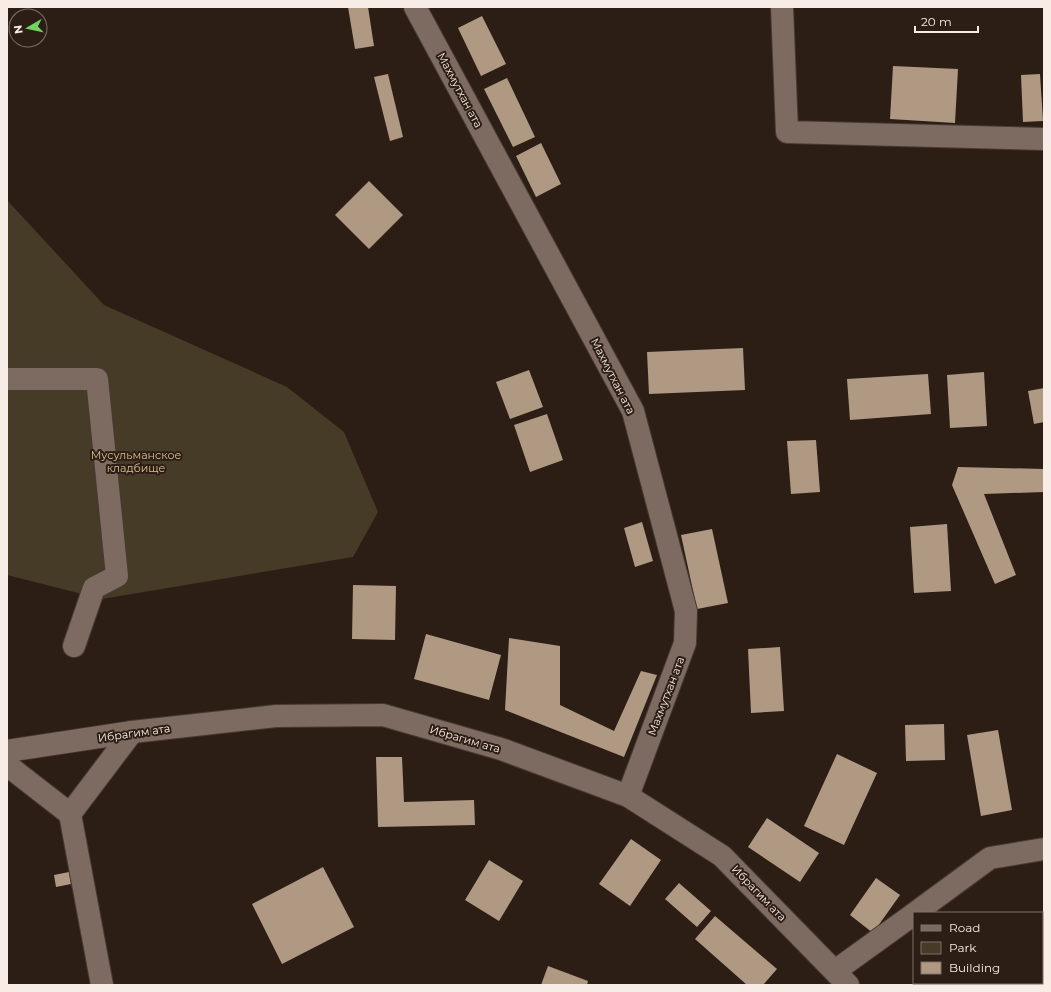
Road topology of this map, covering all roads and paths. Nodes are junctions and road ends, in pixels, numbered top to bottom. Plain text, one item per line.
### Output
1 (415, 7) edge
2 (782, 7) edge
3 (1044, 139) edge
4 (7, 379) edge
5 (74, 646) dead end
6 (132, 732) junction
7 (7, 751) edge
8 (7, 765) edge
9 (628, 796) junction
10 (70, 814) junction
11 (1044, 849) edge
12 (915, 912) edge
13 (913, 914) edge
14 (841, 978) edge
15 (102, 985) edge

1 - 9 street, Махмутхан ата
2 - 3 street
4 - 5 street
6 - 7 street, Ибрагим ата
6 - 9 street, Ибрагим ата
6 - 10 street
8 - 10 street
9 - 14 street, Ибрагим ата
10 - 15 street
11 - 12 street
13 - 14 street

